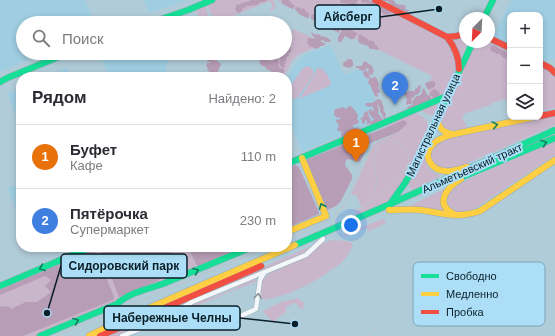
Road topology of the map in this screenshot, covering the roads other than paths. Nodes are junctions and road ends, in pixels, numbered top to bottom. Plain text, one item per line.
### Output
1 (212, 0) edge
2 (375, 0) edge
3 (493, 0) edge
4 (487, 12) edge
5 (170, 16) edge
6 (459, 35) edge
7 (448, 37) junction
8 (495, 41) edge
9 (507, 47) edge
10 (470, 48) edge
11 (51, 60) edge
12 (543, 64) edge
13 (459, 71) junction
14 (21, 72) edge
15 (555, 72) edge
16 (16, 74) edge
17 (0, 82) edge
18 (447, 96) junction
19 (440, 109) junction
20 (555, 113) edge
21 (543, 115) edge
22 (520, 120) edge
23 (555, 130) edge
24 (457, 134) junction
25 (555, 138) edge
26 (302, 158) junction
27 (555, 160) edge
28 (292, 162) edge
29 (476, 164) junction
30 (467, 175) junction
31 (389, 208) junction
32 (461, 216) junction
33 (292, 230) edge
34 (323, 239) junction
35 (292, 248) edge
36 (79, 252) edge
37 (240, 252) edge
38 (284, 252) edge
39 (265, 272) junction
40 (0, 286) edge
41 (184, 308) junction
42 (40, 336) edge
43 (89, 336) edge
44 (100, 336) edge
45 (122, 336) edge

1 - 5 main road
2 - 7 main road
3 - 4 main road
6 - 7 main road
7 - 13 main road
8 - 9 main road
10 - 13 main road, Магистральная улица
11 - 14 main road
12 - 15 main road
13 - 18 main road, Магистральная улица
16 - 17 main road
18 - 19 main road, Магистральная улица
18 - 26 main road
19 - 24 main road
19 - 31 main road, Магистральная улица
20 - 21 main road
24 -> 22 main road
23 - 29 main road, Альметьевский тракт
24 - 29 main road
30 -> 25 main road, Альметьевский тракт
26 - 28 main road
33 -> 26 main road
27 - 32 main road
29 - 31 main road, Альметьевский тракт
30 - 31 main road, Альметьевский тракт
30 - 32 main road
31 - 32 main road
31 - 34 main road
31 - 35 main road
34 - 39 street
34 - 44 main road
36 -> 40 main road
42 -> 37 main road
38 - 43 main road
39 - 41 street
41 -> 39 street
41 - 45 street

